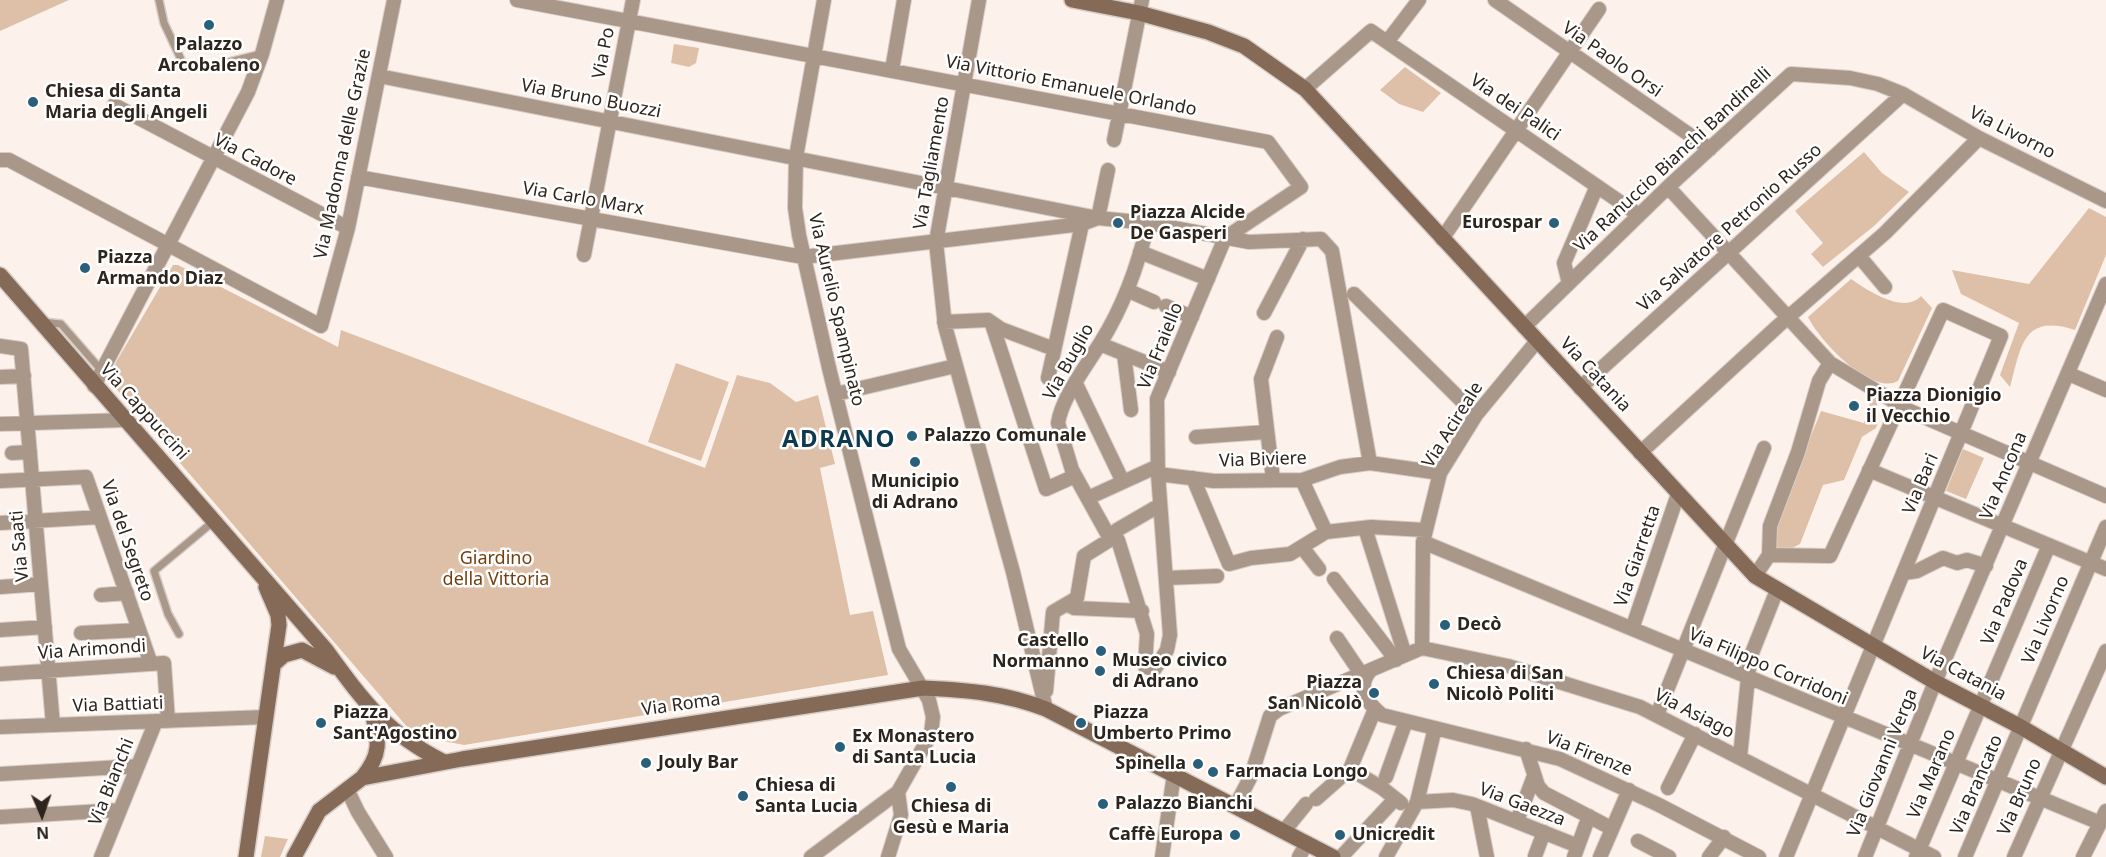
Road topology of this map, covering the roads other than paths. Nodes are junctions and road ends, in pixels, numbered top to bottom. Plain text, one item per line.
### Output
1 (159, 0) edge
2 (277, 0) edge
3 (394, 0) edge
4 (517, 0) edge
5 (633, 0) edge
6 (824, 0) edge
7 (904, 0) edge
8 (979, 0) edge
9 (1072, 0) edge
10 (1419, 0) edge
11 (1495, 0) edge
12 (1140, 7) edge
13 (1599, 9) dead end
14 (629, 21) junction
15 (1387, 42) junction
16 (1570, 52) junction
17 (262, 54) junction
18 (813, 55) junction
19 (892, 70) junction
20 (379, 76) junction
21 (964, 83) junction
22 (1305, 90) junction
23 (1903, 94) junction
24 (114, 105) dead end
25 (1119, 114) junction
26 (609, 121) junction
27 (1516, 131) junction
28 (1978, 138) junction
29 (1114, 140) dead end
30 (1710, 149) junction
31 (796, 157) junction
32 (214, 159) junction
33 (0, 160) edge
34 (1108, 170) dead end
35 (358, 177) junction
36 (945, 186) junction
37 (1597, 186) junction
38 (1668, 187) junction
39 (2106, 201) edge
40 (1040, 205) junction
41 (1639, 215) junction
42 (1098, 218) junction
43 (591, 219) junction
44 (348, 228) junction
45 (1146, 229) junction
46 (1033, 230) junction
47 (1080, 230) junction
48 (1225, 238) junction
49 (1303, 239) junction
50 (1442, 239) junction
51 (172, 240) junction
52 (936, 242) junction
53 (1140, 252) junction
54 (1728, 253) junction
55 (584, 255) dead end
56 (1858, 256) junction
57 (803, 257) junction
58 (0, 275) edge
59 (1208, 279) junction
60 (1569, 283) junction
61 (2106, 284) edge
62 (1885, 287) dead end
63 (1129, 291) junction
64 (1354, 294) dead end
65 (2101, 307) edge
66 (1784, 312) junction
67 (1264, 313) dead end
68 (1192, 317) junction
69 (39, 321) junction
70 (944, 322) junction
71 (992, 324) junction
72 (1524, 327) junction
73 (1277, 337) dead end
74 (1537, 341) junction
75 (1100, 344) junction
76 (0, 346) edge
77 (1054, 349) junction
78 (85, 351) junction
79 (1124, 354) junction
80 (1830, 363) junction
81 (955, 366) junction
82 (102, 371) junction
83 (1169, 372) junction
84 (82, 373) junction
85 (2069, 374) junction
86 (24, 376) junction
87 (0, 377) edge
88 (1048, 378) dead end
89 (1076, 384) junction
90 (94, 386) junction
91 (1580, 388) junction
92 (2106, 390) edge
93 (836, 394) junction
94 (1904, 408) junction
95 (1131, 410) dead end
96 (1476, 415) junction
97 (126, 420) junction
98 (28, 423) junction
99 (0, 424) edge
100 (1266, 432) junction
101 (1962, 434) junction
102 (1196, 437) dead end
103 (1764, 448) dead end
104 (30, 452) junction
105 (12, 453) dead end
106 (1640, 453) junction
107 (1370, 463) junction
108 (2030, 463) junction
109 (1158, 470) junction
110 (1875, 472) junction
111 (1440, 473) junction
112 (1076, 476) junction
113 (1193, 478) junction
114 (32, 479) junction
115 (1273, 479) junction
116 (1302, 480) junction
117 (0, 481) edge
118 (1123, 482) junction
119 (1678, 494) junction
120 (2106, 496) edge
121 (1088, 498) junction
122 (1936, 498) junction
123 (1160, 506) junction
124 (100, 517) junction
125 (36, 521) junction
126 (214, 521) junction
127 (0, 523) edge
128 (2002, 526) junction
129 (2106, 527) edge
130 (1365, 528) junction
131 (1326, 532) junction
132 (1112, 536) junction
133 (1424, 536) junction
134 (2049, 545) junction
135 (1726, 546) junction
136 (1302, 547) junction
137 (1769, 555) junction
138 (2090, 562) junction
139 (1986, 566) junction
140 (1319, 569) dead end
141 (2106, 569) edge
142 (260, 573) junction
143 (1904, 573) junction
144 (1216, 576) dead end
145 (1755, 576) junction
146 (1166, 578) junction
147 (1334, 579) dead end
148 (41, 584) junction
149 (0, 586) edge
150 (1777, 590) junction
151 (127, 593) junction
152 (101, 595) dead end
153 (1072, 603) junction
154 (1142, 611) junction
155 (45, 627) junction
156 (1632, 629) junction
157 (0, 630) edge
158 (139, 630) junction
159 (81, 633) dead end
160 (179, 634) dead end
161 (1170, 635) joint
162 (1337, 638) dead end
163 (1873, 646) junction
164 (1422, 648) junction
165 (1683, 651) junction
166 (2106, 651) edge
167 (1397, 654) junction
168 (151, 664) junction
169 (274, 664) junction
170 (49, 671) junction
171 (1363, 671) junction
172 (342, 672) junction
173 (0, 674) edge
174 (1748, 678) junction
175 (1935, 682) junction
176 (923, 688) junction
177 (1045, 706) junction
178 (1980, 706) junction
179 (1375, 709) junction
180 (372, 712) junction
181 (1657, 715) junction
182 (266, 717) junction
183 (1843, 717) junction
184 (162, 721) junction
185 (1406, 721) junction
186 (53, 725) junction
187 (1, 727) edge
188 (1436, 728) junction
189 (2021, 728) junction
190 (1695, 734) junction
191 (1910, 745) junction
192 (1526, 749) junction
193 (2060, 751) junction
194 (1740, 757) junction
195 (444, 762) junction
196 (1956, 764) junction
197 (138, 766) junction
198 (1350, 769) junction
199 (0, 774) edge
200 (1174, 774) junction
201 (1534, 776) junction
202 (1386, 777) dead end
203 (2106, 777) edge
204 (362, 778) junction
205 (1998, 782) junction
206 (1668, 788) dead end
207 (348, 789) junction
208 (1629, 790) junction
209 (898, 792) junction
210 (1812, 795) junction
211 (1395, 799) junction
212 (2039, 799) junction
213 (1236, 805) junction
214 (1476, 806) junction
215 (1414, 807) junction
216 (120, 810) junction
217 (1589, 816) junction
218 (0, 817) edge
219 (2103, 817) edge
220 (1517, 821) junction
221 (1611, 828) junction
222 (1876, 828) junction
223 (1284, 831) junction
224 (1544, 832) junction
225 (1722, 836) junction
226 (1638, 841) dead end
227 (1307, 843) junction
228 (1576, 851) edge
229 (1917, 853) edge
230 (1535, 856) edge
231 (90, 857) edge
232 (101, 857) edge
233 (246, 857) edge
234 (294, 857) edge
235 (386, 857) edge
236 (811, 857) edge
237 (888, 857) edge
238 (1162, 857) edge
239 (1299, 857) edge
240 (1333, 857) edge
241 (1341, 857) edge
242 (1386, 857) edge
243 (1487, 857) edge
244 (1600, 857) edge
245 (1669, 857) edge
246 (1709, 857) edge
247 (1759, 857) edge
248 (1786, 857) edge
249 (1865, 857) edge
250 (1934, 857) edge
251 (1965, 857) edge
252 (2014, 857) edge
253 (2083, 857) edge

1 - 17 lane
2 - 17 street
3 - 20 street, Via Madonna delle Grazie
4 - 14 street, Via Vittorio Emanuele Orlando
5 - 14 street, Via Po
6 - 18 street, Via Aurelio Spampinato
7 - 19 street
8 - 21 street, Via Tagliamento
9 - 12 street, Via Catania
10 - 15 street
11 - 16 street, Via Paolo Orsi
12 - 22 street, Via Catania
12 - 25 street
13 - 16 street
14 - 18 street, Via Vittorio Emanuele Orlando
14 - 26 street, Via Po
15 - 22 street, Via dei Palici
15 - 27 street, Via dei Palici
16 - 27 street
16 - 30 street, Via Paolo Orsi
17 - 32 street
18 - 19 street, Via Vittorio Emanuele Orlando
18 - 31 street, Via Aurelio Spampinato
19 - 21 street, Via Vittorio Emanuele Orlando
20 - 26 street, Via Bruno Buozzi
20 - 35 street, Via Madonna delle Grazie
21 - 25 street, Via Vittorio Emanuele Orlando
21 - 36 street, Via Tagliamento
22 - 50 street, Via Catania
23 - 28 street, Via Livorno
23 - 30 street, Via Ranuccio Bianchi Bandinelli
23 - 54 street, Via Salvatore Petronio Russo
24 - 32 street, Via Cadore
25 - 29 street
25 - 48 street, Via Vittorio Emanuele Orlando
26 - 31 street, Via Bruno Buozzi
26 - 43 street, Via Po
27 - 37 street, Via dei Palici
27 - 50 street
28 - 39 street, Via Livorno
28 - 56 street
30 - 38 street, Via Ranuccio Bianchi Bandinelli
31 - 36 street, Via Bruno Buozzi
31 - 57 street, Via Aurelio Spampinato
32 - 44 street, Via Cadore
32 - 51 street
33 - 51 street
34 - 42 street
35 - 43 street, Via Carlo Marx
35 - 44 street, Via Madonna delle Grazie
36 - 40 street, Via Bruno Buozzi
36 - 52 street, Via Tagliamento
37 - 41 street, Via dei Palici
37 - 60 street
38 - 41 street, Via Ranuccio Bianchi Bandinelli
38 - 54 street
40 - 42 street, Via Bruno Buozzi
40 - 46 street
41 - 60 street, Via Ranuccio Bianchi Bandinelli
42 - 45 street, Via Bruno Buozzi
42 - 47 street, Via Carlo Marx
43 - 55 street, Via Po
43 - 57 street, Via Carlo Marx
44 - 51 street, Via Madonna delle Grazie
45 - 48 street, Via Bruno Buozzi
45 - 53 street, Via Buglio
46 - 47 street, Via Carlo Marx
46 - 52 street, Via Carlo Marx
47 - 77 street
48 - 49 street, Via Bruno Buozzi
48 - 59 street, Via Fraiello
49 - 67 street
49 - 107 street
50 - 72 street, Via Catania
51 - 82 street
52 - 57 street, Via Carlo Marx
52 - 70 street, Via Tagliamento
53 - 59 street
53 - 63 street, Via Buglio
54 - 66 street
54 - 91 street, Via Salvatore Petronio Russo
56 - 62 street
56 - 66 street
57 - 93 street, Via Aurelio Spampinato
58 - 69 street, Via Cappuccini
59 - 68 street, Via Fraiello
60 - 72 street, Via Ranuccio Bianchi Bandinelli
61 - 65 street, Via Ancona
63 - 68 street
63 - 75 street, Via Buglio
64 - 96 street
65 - 85 street, Via Ancona
66 - 80 street
66 - 106 street
68 - 83 street, Via Fraiello
69 - 78 lane
69 - 84 street, Via Cappuccini
70 - 71 street
70 - 81 street, Via Tagliamento
71 - 77 street
71 - 112 street
72 - 74 street, Via Catania
73 - 100 street
74 - 91 street, Via Catania
74 - 96 street, Via Acireale
75 - 79 street
75 - 89 street, Via Buglio
76 - 86 street, Via Saati
77 - 88 street
78 - 82 lane
78 - 84 lane
79 - 83 street
79 - 95 street
80 - 94 street
80 - 137 street
81 - 93 street
81 - 177 street, Via Tagliamento
82 - 90 street
83 - 109 street, Via Fraiello
84 - 90 street, Via Cappuccini
85 - 92 street
85 - 108 street, Via Ancona
86 - 87 street
86 - 98 street, Via Saati
89 - 112 street, Via Buglio
89 - 118 street
90 - 97 street, Via Cappuccini
91 - 106 street, Via Catania
93 - 176 street, Via Aurelio Spampinato
94 - 101 street
94 - 101 street, Via Bari
94 - 110 street
96 - 111 street, Via Acireale
97 - 98 street
97 - 126 street, Via Cappuccini
98 - 99 street
98 - 104 street, Via Saati
100 - 102 street
100 - 115 street
101 - 108 street
101 - 122 street, Via Bari
103 - 135 street
104 - 105 street
104 - 114 street, Via Saati
106 - 119 street, Via Catania
107 - 111 street, Via Biviere
107 - 116 street, Via Biviere
108 - 120 street
108 - 128 street, Via Ancona
109 - 113 street, Via Biviere
109 - 118 street
109 - 123 street, Via Fraiello
110 - 122 street
110 - 137 street
111 - 133 street, Via Acireale
112 - 121 street, Via Buglio
113 - 115 street, Via Biviere
113 - 136 street
114 - 117 street, Via del Segreto
114 - 124 street, Via del Segreto
114 - 125 street, Via Saati
115 - 116 street, Via Biviere
116 - 131 street
118 - 121 street
119 - 135 street, Via Catania
119 - 156 street, Via Giarretta
121 - 132 street, Via Buglio
122 - 128 street
122 - 143 street, Via Bari
123 - 132 street
123 - 146 street, Via Fraiello
124 - 125 street
124 - 151 street, Via del Segreto
125 - 127 street
125 - 148 street, Via Saati
126 - 142 street, Via Cappuccini
126 - 160 lane
128 - 134 street
128 - 139 street, Via Ancona
129 - 138 street, Via Livorno
130 - 131 street
130 - 133 street
130 - 167 street
131 - 136 street
132 - 153 street
132 - 154 street, Via Buglio
133 - 156 street, Via Filippo Corridoni
133 - 164 street, Via Acireale
134 - 138 street
134 - 178 street, Via Padova
135 - 145 street, Via Catania
135 - 165 street
136 - 140 street
137 - 145 street
138 - 141 street
138 - 189 street, Via Livorno
139 - 143 street
139 - 175 street, Via Ancona
142 - 169 street
142 - 172 street, Via Cappuccini
143 - 163 street, Via Bari
144 - 146 street
145 - 150 street, Via Catania
146 - 161 street, Via Fraiello
147 - 167 street
148 - 149 street
148 - 155 street, Via Saati
150 - 163 street, Via Catania
150 - 174 street
151 - 152 street
151 - 158 street, Via del Segreto
153 - 154 street
153 - 177 street
154 - 161 street, Via Buglio
155 - 157 street
155 - 170 street, Via Saati
156 - 165 street, Via Filippo Corridoni
158 - 159 street
158 - 168 street, Via del Segreto
162 - 171 street
163 - 175 street, Via Catania
163 - 183 street, Via Bari
164 - 167 street
164 - 181 street, Via Asiago
165 - 174 street, Via Filippo Corridoni
165 - 181 street
166 - 193 street, Via Bruno
167 - 171 street
168 - 170 street, Via Arimondi
168 - 184 street, Via Arimondi
169 - 172 street
169 - 182 street
170 - 173 street, Via Arimondi
170 - 186 street, Via Saati
171 - 179 street
171 - 213 street
172 - 180 street, Via Cappuccini
174 - 183 street, Via Filippo Corridoni
174 - 194 street
175 - 178 street, Via Catania
175 - 191 street, Via Giovanni Verga
176 - 177 street, Via Roma
176 - 195 street, Via Roma
176 - 209 street, Via Aurelio Spampinato
177 - 200 street, Via Roma
178 - 189 street, Via Catania
178 - 196 street, Via Marano
179 - 185 street, Via Firenze
179 - 198 street
180 - 195 street, Via Cappuccini
180 - 204 street
181 - 190 street, Via Asiago
182 - 184 street, Via Battiati
182 - 233 street
183 - 191 street, Via Filippo Corridoni
183 - 210 street, Via Bari
184 - 186 street, Via Battiati
184 - 197 street, Via Bianchi
185 - 188 street, Via Firenze
185 - 202 street
186 - 187 street, Via Battiati
188 - 192 street, Via Firenze
188 - 215 street
189 - 193 street, Via Catania
189 - 205 street, Via Brancato
190 - 194 street, Via Asiago
190 - 206 street
191 - 196 street, Via Filippo Corridoni
191 - 222 street, Via Giovanni Verga
192 - 201 street
192 - 208 street, Via Firenze
193 - 203 street, Via Catania
193 - 212 street, Via Bruno
194 - 210 street, Via Asiago
195 - 204 street, Via Roma
196 - 205 street, Via Filippo Corridoni
196 - 229 street, Via Marano
197 - 199 street
197 - 216 street, Via Bianchi
198 - 211 street
198 - 223 street
200 - 213 street, Via Roma
200 - 238 street
201 - 217 street
201 - 220 street
204 - 207 street
205 - 212 street, Via Filippo Corridoni
205 - 251 street, Via Brancato
207 - 234 street
207 - 235 street
208 - 221 street
208 - 225 street, Via Firenze
209 - 236 street
209 - 237 street
210 - 222 street, Via Asiago
210 - 248 street, Via Bari
211 - 215 street
211 - 241 street
212 - 219 street, Via Filippo Corridoni
212 - 252 street, Via Bruno
213 - 223 street, Via Roma
214 - 215 street, Via Gaezza
214 - 220 street, Via Gaezza
214 - 243 street
215 - 242 street
216 - 218 street
216 - 232 street, Via Bianchi
217 - 221 street
217 - 228 street
219 - 253 street
220 - 224 street, Via Gaezza
221 - 244 street
222 - 229 street, Via Asiago
222 - 249 street, Via Giovanni Verga
223 - 227 street, Via Roma
224 - 228 street, Via Gaezza
224 - 230 street
225 - 246 street
225 - 247 street, Via Firenze
226 - 245 street
227 - 239 street
227 - 240 street, Via Roma
229 - 250 street, Via Asiago
231 - 232 street

